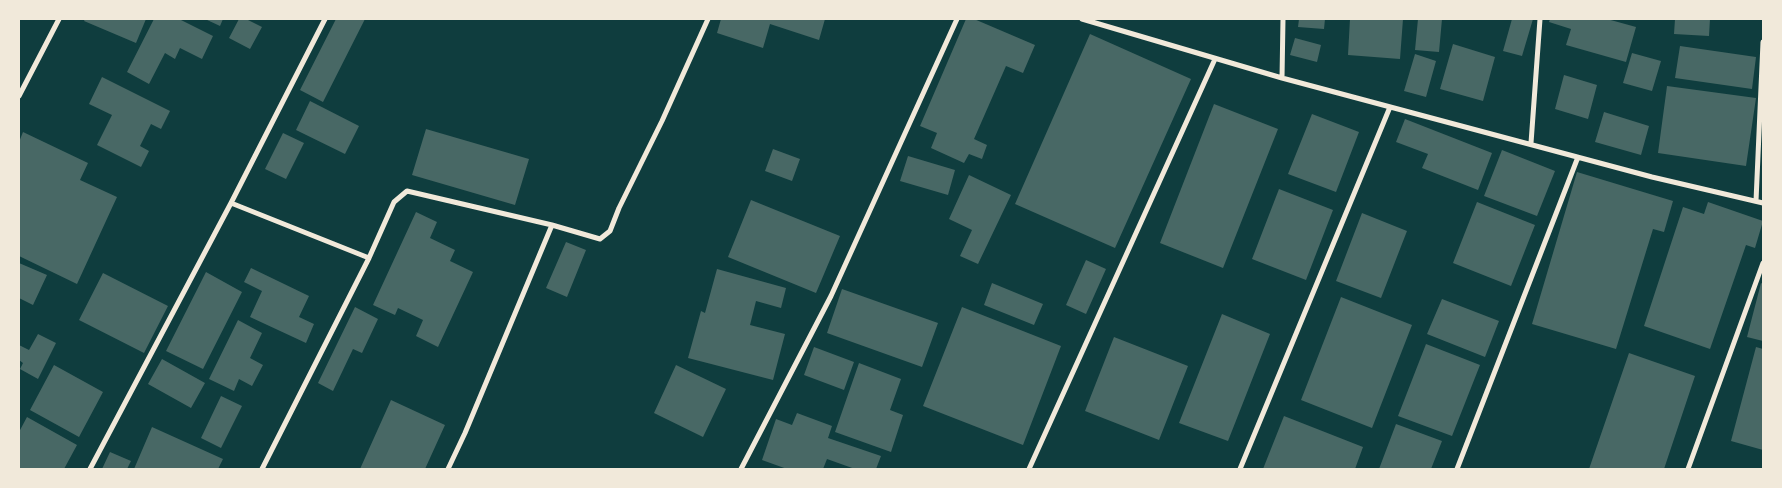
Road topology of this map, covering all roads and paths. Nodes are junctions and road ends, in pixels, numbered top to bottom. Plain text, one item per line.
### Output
1 (59, 19) edge
2 (324, 19) edge
3 (708, 19) edge
4 (957, 19) edge
5 (1082, 19) edge
6 (1283, 19) edge
7 (1540, 19) edge
8 (1763, 42) edge
9 (1215, 59) junction
10 (1282, 78) junction
11 (19, 96) edge
12 (1390, 107) junction
13 (1530, 143) junction
14 (1578, 156) junction
15 (1756, 200) junction
16 (231, 203) junction
17 (1763, 203) edge
18 (552, 225) junction
19 (369, 258) junction
20 (1763, 263) edge
21 (90, 469) edge
22 (262, 469) edge
23 (448, 469) edge
24 (741, 469) edge
25 (1029, 469) edge
26 (1240, 469) edge
27 (1456, 469) edge
28 (1688, 469) edge

1 - 11 street
2 - 16 street
3 - 18 street
4 - 24 street
5 - 9 street
6 - 10 street
7 - 13 street
8 - 15 street
9 - 10 street
9 - 25 street
10 - 12 street
12 - 13 street
12 - 26 street
13 - 14 street
14 - 15 street
14 - 27 street
15 - 17 street
16 - 19 street
16 - 21 street
18 - 19 street
18 - 23 street
19 - 22 street
20 - 28 street

